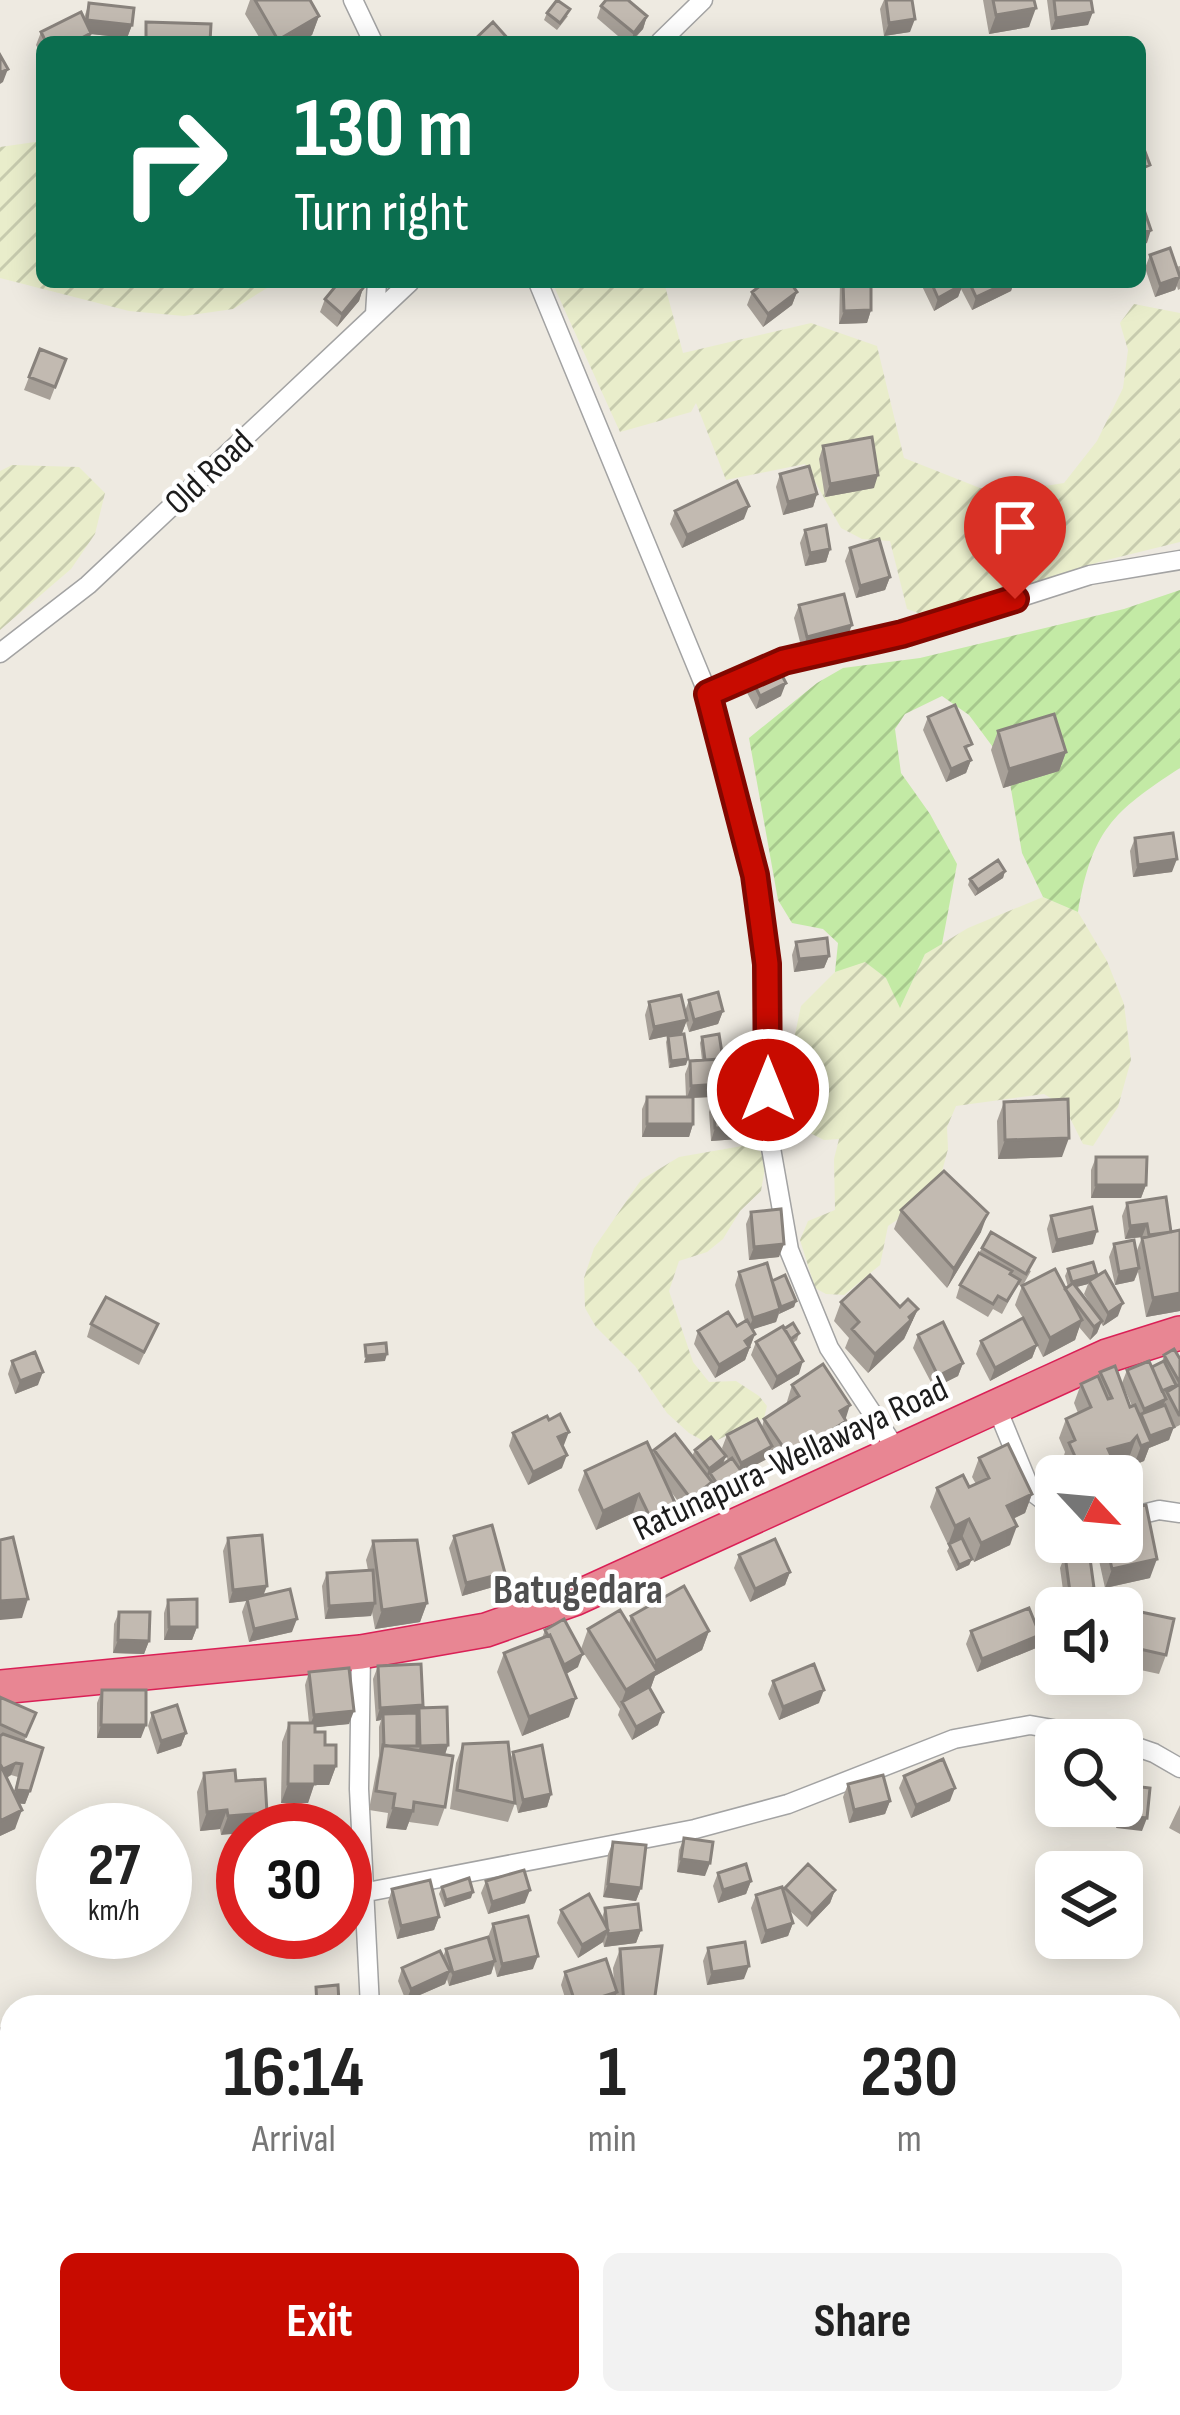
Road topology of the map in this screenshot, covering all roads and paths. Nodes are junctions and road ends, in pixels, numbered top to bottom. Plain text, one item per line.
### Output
1 (352, 0) edge
2 (703, 0) edge
3 (370, 36) edge
4 (666, 36) edge
5 (377, 288) edge
6 (403, 288) edge
7 (540, 288) edge
8 (375, 314) junction
9 (1180, 560) edge
10 (0, 653) edge
11 (708, 694) junction
12 (1180, 1334) edge
13 (996, 1406) junction
14 (898, 1453) junction
15 (1035, 1494) edge
16 (1180, 1513) edge
17 (1143, 1514) edge
18 (361, 1652) junction
19 (0, 1687) edge
20 (1035, 1726) edge
21 (1143, 1749) edge
22 (1180, 1768) edge
23 (362, 1803) edge
24 (372, 1891) edge
25 (367, 1959) edge
26 (369, 1995) edge

1 - 3 street
2 - 4 street
5 - 8 street
6 - 8 street, Old Road
7 - 11 street
8 - 10 street, Old Road
9 - 11 street
11 - 14 street
12 - 13 highway, Ratunapura-Wellawaya Road
13 - 14 highway, Ratunapura-Wellawaya Road
13 - 15 street
14 - 18 highway, Ratunapura-Wellawaya Road
16 - 17 street
18 - 19 highway, Ratunapura-Wellawaya Road
18 - 23 street
20 - 24 street
21 - 22 street
25 - 26 street

